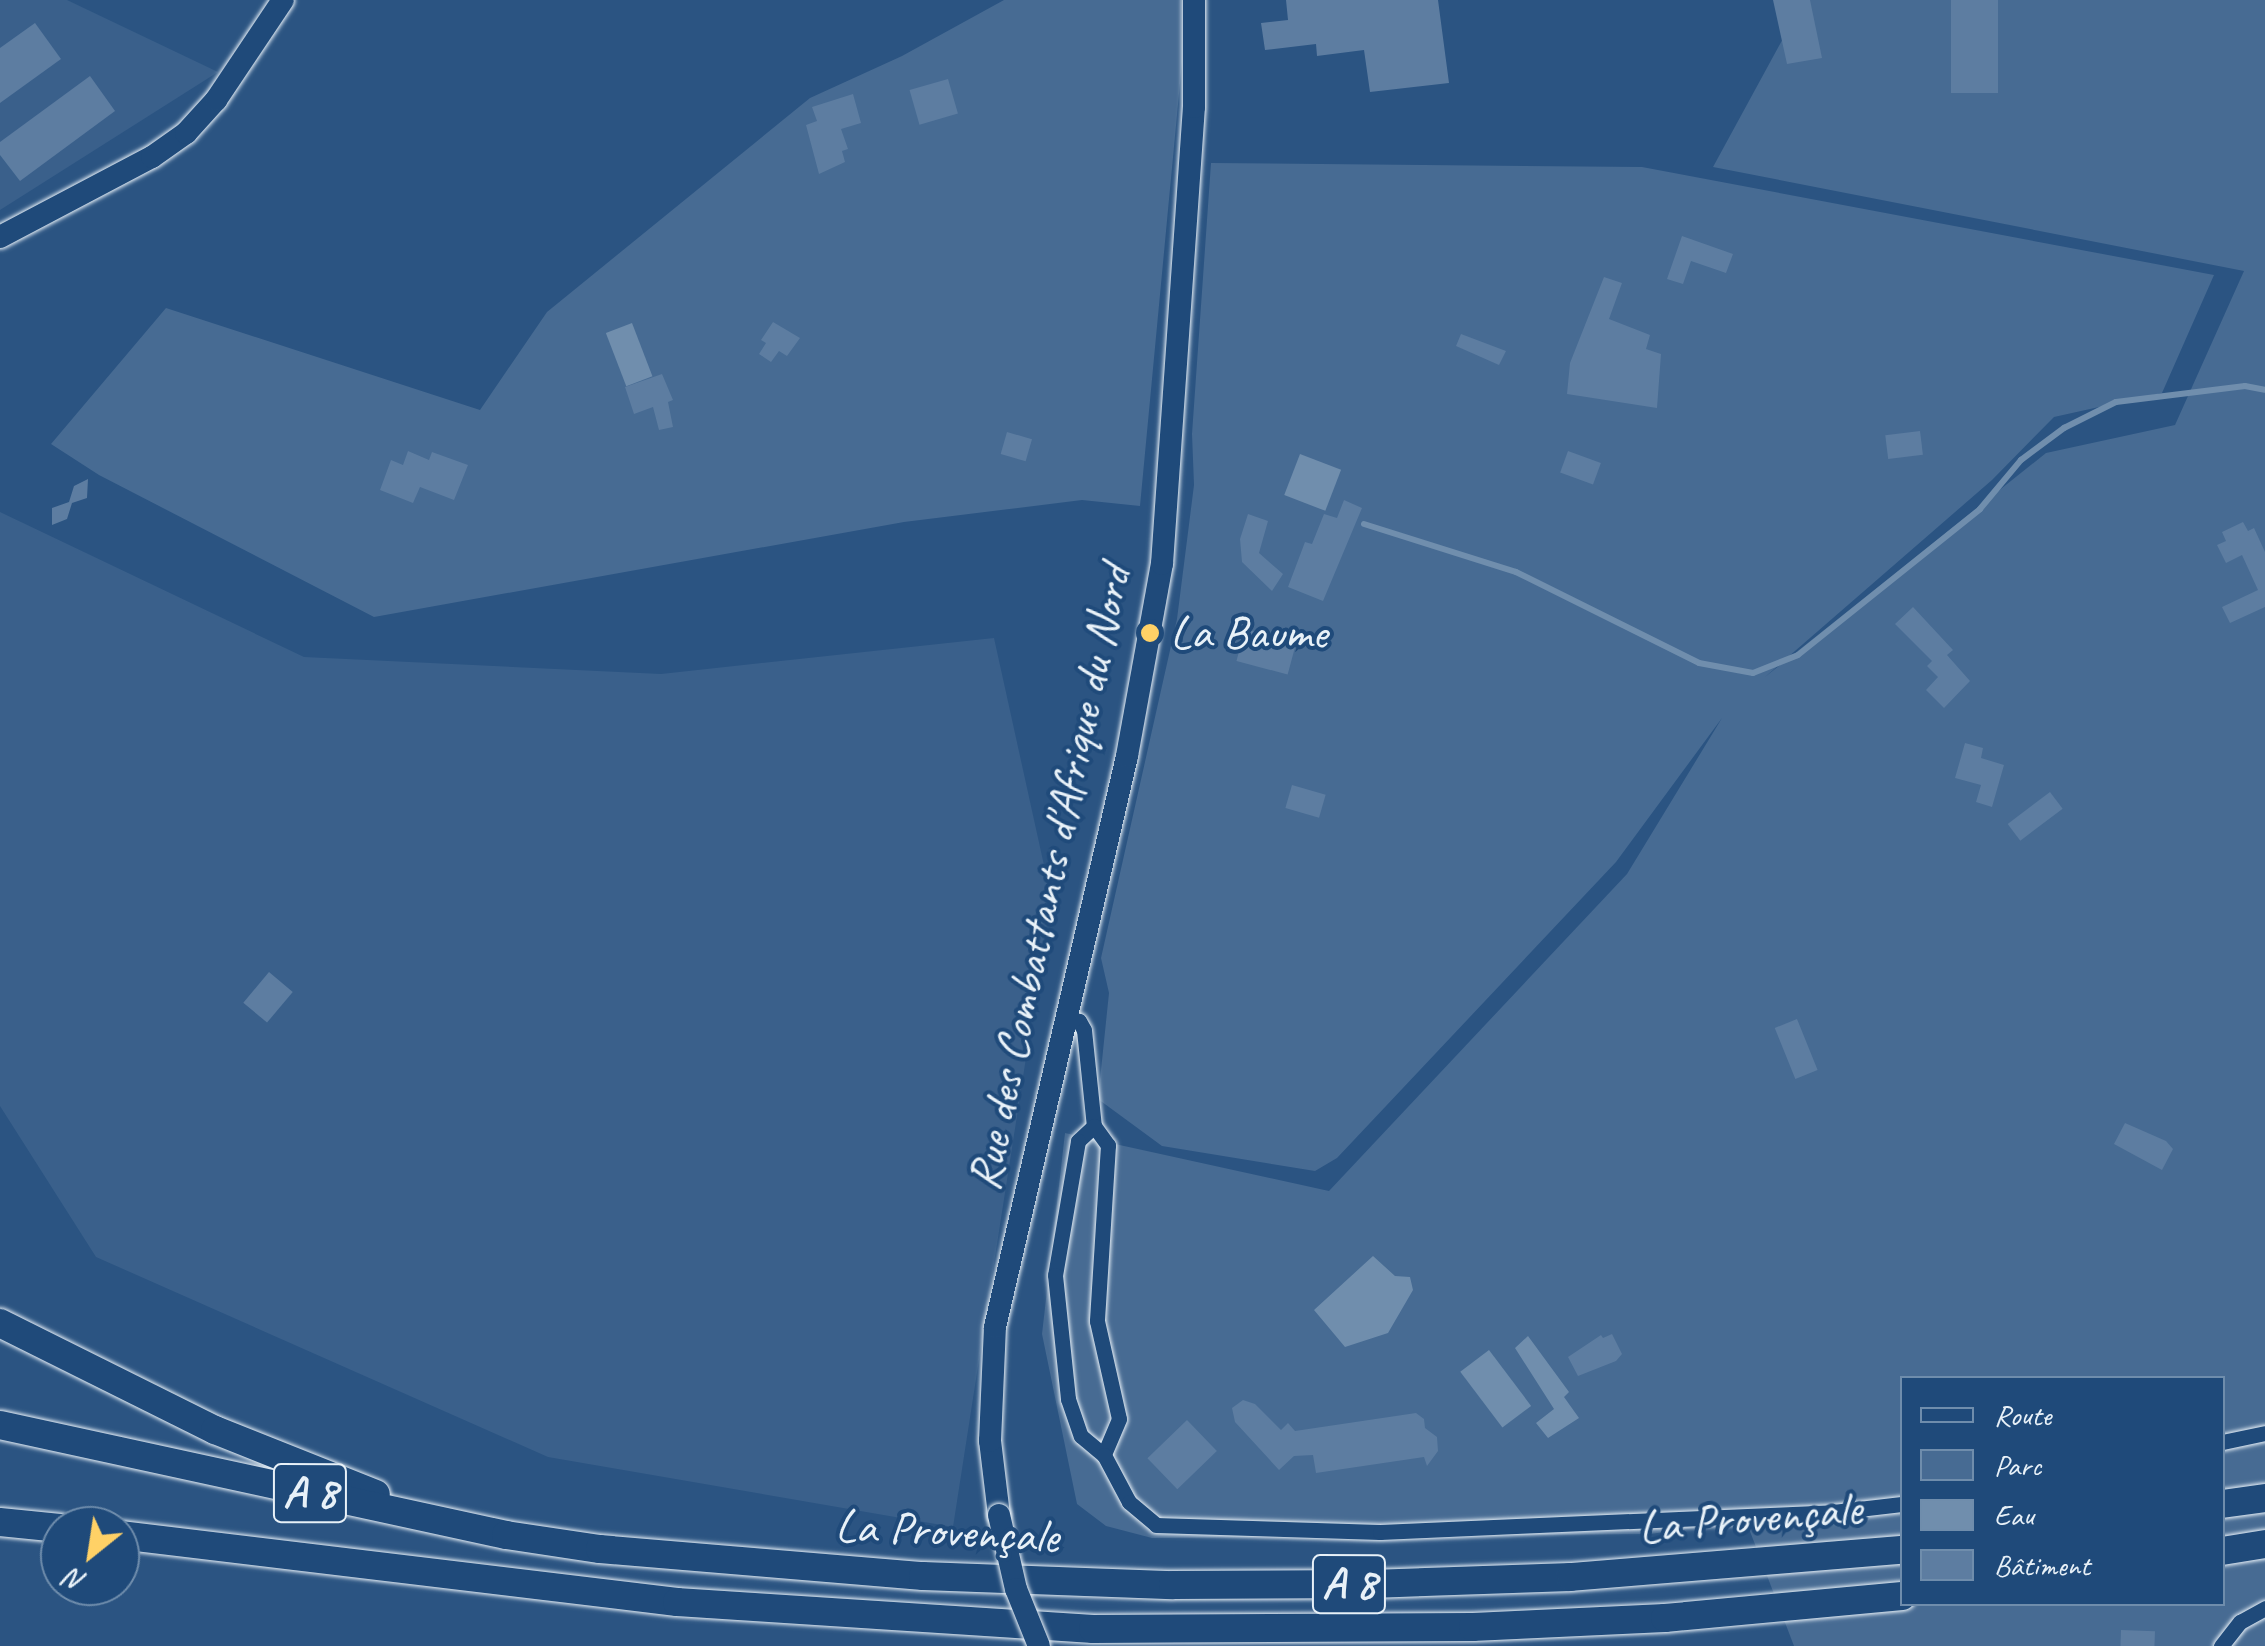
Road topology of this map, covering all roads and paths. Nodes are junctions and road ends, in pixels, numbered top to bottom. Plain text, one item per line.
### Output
1 (283, 0) edge
2 (1194, 0) edge
3 (0, 237) edge
4 (1064, 1018) junction
5 (1094, 1126) junction
6 (0, 1322) edge
7 (0, 1425) edge
8 (2265, 1433) edge
9 (2225, 1441) edge
10 (1104, 1455) junction
11 (2265, 1498) edge
12 (1900, 1504) edge
13 (2225, 1504) edge
14 (0, 1522) edge
15 (452, 1525) junction
16 (40, 1526) edge
17 (140, 1537) edge
18 (2265, 1544) edge
19 (1900, 1550) edge
20 (2225, 1551) edge
21 (1900, 1596) edge
22 (2265, 1608) edge
23 (1038, 1646) edge
24 (2221, 1646) edge

1 - 3 main road
2 - 4 main road, Rue des Combattants d'Afrique du Nord
4 - 5 street
4 - 23 main road, Rue des Combattants d'Afrique du Nord, bridge
5 - 10 street
5 - 10 street
6 - 15 highway
7 - 15 highway, La Provençale / A 8
8 - 9 street
10 - 12 street
11 - 13 highway
14 - 16 highway
15 - 19 highway, La Provençale / A 8
17 - 21 highway, La Provençale / A 8
18 - 20 highway
22 - 24 street

